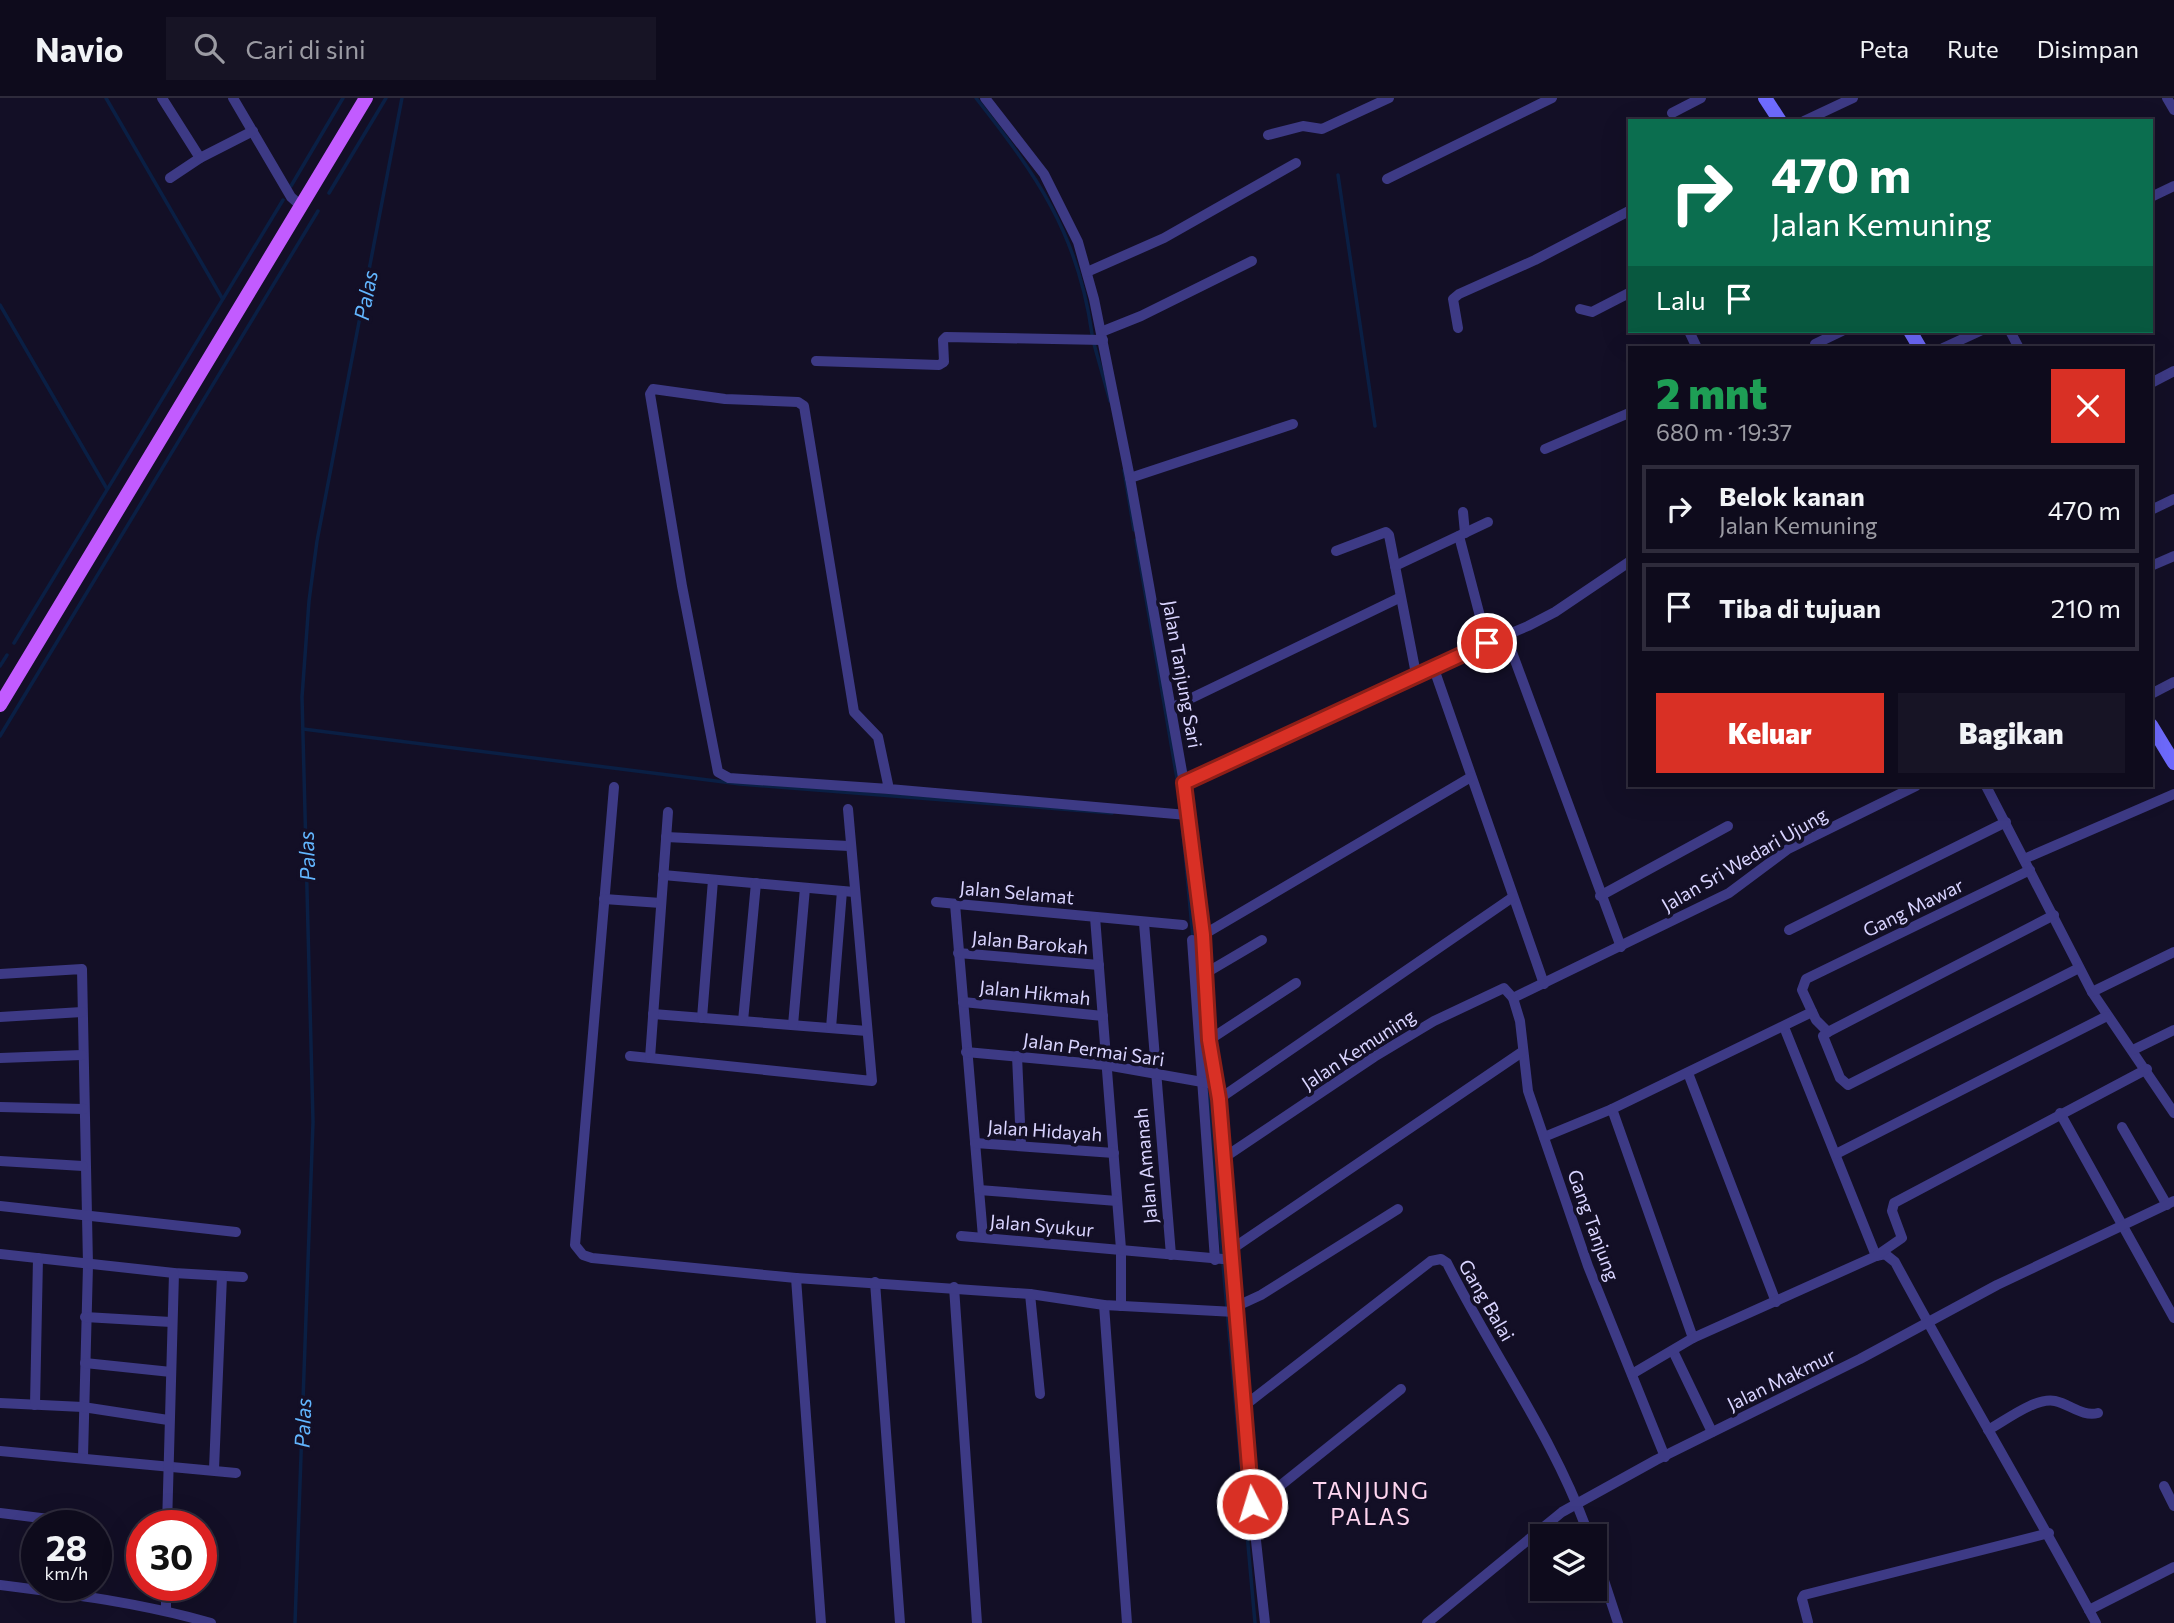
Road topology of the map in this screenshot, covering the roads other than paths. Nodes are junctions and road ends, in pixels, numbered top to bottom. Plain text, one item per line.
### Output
1 (162, 98) edge
2 (233, 98) edge
3 (366, 98) edge
4 (985, 98) edge
5 (1389, 98) edge
6 (1552, 98) edge
7 (1701, 98) edge
8 (1765, 98) edge
9 (1853, 98) edge
10 (2167, 98) edge
11 (2174, 110) edge
12 (1672, 113) dead end
13 (1779, 119) edge
14 (1808, 119) edge
15 (253, 131) junction
16 (1268, 135) dead end
17 (200, 158) junction
18 (1296, 163) dead end
19 (170, 178) dead end
20 (1387, 179) dead end
21 (2174, 186) edge
22 (2153, 196) edge
23 (301, 206) junction
24 (1628, 212) edge
25 (1252, 261) dead end
26 (1087, 272) junction
27 (1628, 294) edge
28 (1580, 309) dead end
29 (1458, 328) dead end
30 (1838, 333) edge
31 (1976, 333) edge
32 (1102, 336) junction
33 (1815, 344) dead end
34 (1947, 346) edge
35 (816, 361) dead end
36 (2174, 371) edge
37 (2153, 382) edge
38 (1628, 413) edge
39 (1293, 424) dead end
40 (1545, 450) dead end
41 (1130, 478) junction
42 (2174, 499) edge
43 (2153, 509) edge
44 (1463, 512) dead end
45 (1488, 522) dead end
46 (1462, 535) junction
47 (1336, 551) dead end
48 (2174, 555) edge
49 (1628, 563) edge
50 (2153, 565) edge
51 (1395, 566) junction
52 (1399, 598) junction
53 (1506, 636) junction
54 (1487, 643) junction
55 (1433, 666) junction
56 (1416, 674) junction
57 (2174, 682) edge
58 (2153, 693) edge
59 (0, 705) edge
60 (1171, 708) junction
61 (2153, 728) edge
62 (2174, 763) edge
63 (1471, 777) junction
64 (1184, 783) junction
65 (614, 787) dead end
66 (1914, 787) edge
67 (1987, 787) edge
68 (889, 789) junction
69 (2174, 794) edge
70 (848, 809) dead end
71 (668, 812) dead end
72 (1183, 815) junction
73 (2006, 822) junction
74 (1728, 826) dead end
75 (666, 837) junction
76 (849, 846) junction
77 (2024, 859) junction
78 (2030, 870) junction
79 (663, 876) junction
80 (713, 880) junction
81 (756, 883) junction
82 (805, 888) junction
83 (842, 891) junction
84 (853, 892) junction
85 (1600, 895) junction
86 (1513, 897) junction
87 (604, 899) junction
88 (936, 902) dead end
89 (661, 903) junction
90 (956, 904) junction
91 (2054, 915) junction
92 (1095, 917) junction
93 (1144, 923) junction
94 (1183, 925) dead end
95 (1789, 930) dead end
96 (1203, 935) junction
97 (1192, 940) dead end
98 (1262, 940) dead end
99 (1621, 947) junction
100 (958, 953) junction
101 (2174, 953) edge
102 (1098, 965) junction
103 (2079, 968) junction
104 (1201, 969) junction
105 (0, 974) edge
106 (1296, 983) dead end
107 (1544, 985) junction
108 (2092, 992) junction
109 (1513, 998) junction
110 (963, 1002) junction
111 (82, 1012) junction
112 (1812, 1012) junction
113 (653, 1014) junction
114 (1103, 1016) junction
115 (2107, 1016) junction
116 (0, 1017) edge
117 (702, 1018) junction
118 (743, 1021) junction
119 (793, 1025) junction
120 (1784, 1027) junction
121 (831, 1028) junction
122 (2174, 1030) edge
123 (867, 1031) junction
124 (1828, 1032) junction
125 (1209, 1040) junction
126 (2133, 1050) junction
127 (966, 1052) junction
128 (1522, 1052) junction
129 (82, 1055) junction
130 (630, 1056) dead end
131 (1017, 1056) junction
132 (0, 1058) edge
133 (650, 1058) junction
134 (1107, 1065) junction
135 (2147, 1069) junction
136 (1688, 1073) junction
137 (1155, 1074) junction
138 (1209, 1083) junction
139 (1219, 1099) junction
140 (0, 1107) edge
141 (84, 1109) junction
142 (1612, 1109) junction
143 (2174, 1113) edge
144 (2060, 1114) junction
145 (2122, 1127) dead end
146 (1544, 1137) junction
147 (975, 1143) junction
148 (1021, 1145) junction
149 (1114, 1153) junction
150 (1836, 1154) junction
151 (1225, 1157) junction
152 (0, 1161) edge
153 (83, 1167) junction
154 (979, 1190) junction
155 (1117, 1201) junction
156 (2171, 1203) edge
157 (0, 1206) edge
158 (1398, 1209) dead end
159 (88, 1213) junction
160 (2121, 1227) junction
161 (236, 1231) dead end
162 (961, 1236) dead end
163 (983, 1237) junction
164 (1121, 1249) junction
165 (0, 1254) edge
166 (1171, 1255) junction
167 (1876, 1256) junction
168 (38, 1258) junction
169 (1226, 1258) junction
170 (88, 1265) junction
171 (174, 1273) junction
172 (222, 1276) junction
173 (243, 1277) dead end
174 (796, 1278) junction
175 (875, 1282) junction
176 (954, 1287) junction
177 (1030, 1294) junction
178 (1776, 1302) junction
179 (1104, 1305) junction
180 (1121, 1306) junction
181 (1235, 1310) junction
182 (85, 1317) junction
183 (2174, 1318) edge
184 (170, 1322) junction
185 (1928, 1324) junction
186 (1693, 1338) junction
187 (1673, 1351) junction
188 (85, 1363) junction
189 (171, 1372) junction
190 (1632, 1374) junction
191 (1401, 1389) dead end
192 (1040, 1394) dead end
193 (0, 1403) edge
194 (35, 1405) junction
195 (1244, 1406) junction
196 (83, 1407) junction
197 (2098, 1413) dead end
198 (169, 1420) junction
199 (1988, 1430) junction
200 (1712, 1433) junction
201 (0, 1451) edge
202 (83, 1457) junction
203 (1665, 1457) junction
204 (167, 1466) junction
205 (214, 1469) junction
206 (236, 1473) dead end
207 (2164, 1486) dead end
208 (1252, 1504) junction
209 (1578, 1505) junction
210 (2174, 1506) edge
211 (167, 1510) edge
212 (0, 1513) edge
213 (21, 1516) edge
214 (1585, 1524) edge
215 (2049, 1533) junction
216 (2174, 1567) edge
217 (0, 1585) edge
218 (1607, 1590) edge
219 (166, 1601) edge
220 (166, 1610) junction
221 (2089, 1610) junction
222 (1808, 1622) edge
223 (211, 1623) edge
224 (821, 1623) edge
225 (900, 1623) edge
226 (977, 1623) edge
227 (1128, 1623) edge
228 (1265, 1623) edge
229 (1427, 1623) edge
230 (1618, 1623) edge
231 (2096, 1623) edge

1 - 17 street
2 - 15 street
3 - 23 main road
4 - 26 street, Jalan Tanjung Sari
5 - 16 street
6 - 20 street
7 - 12 street
8 - 13 street
9 - 14 street
10 - 11 street
15 - 17 street
15 - 23 street
17 - 19 street
18 - 26 street
21 - 22 street
23 - 59 main road
24 - 29 street
25 - 32 street
26 - 32 street, Jalan Tanjung Sari
27 - 28 street
30 - 33 street
31 - 34 street
32 - 35 street
32 - 41 street, Jalan Tanjung Sari
36 - 37 street
38 - 40 street
39 - 41 street
41 - 60 street, Jalan Tanjung Sari
42 - 43 street
44 - 46 street
45 - 46 street
46 - 51 street
46 - 54 street
47 - 51 street
48 - 50 street
49 - 53 street
51 - 52 street
52 - 56 street
52 - 60 street
53 - 54 street
53 - 85 street
54 - 55 street
55 - 56 street
55 - 63 street
56 - 64 street
57 - 58 street
60 - 64 street, Jalan Tanjung Sari
61 - 62 street
63 - 86 street
63 - 96 street
64 - 72 street, Jalan Tanjung Sari
65 - 87 street
66 - 99 street, Jalan Sri Wedari Ujung
67 - 73 street
68 - 68 street
68 - 72 street
69 - 77 street
70 - 76 street
71 - 75 street
72 - 96 street, Jalan Tanjung Sari
73 - 77 street
73 - 95 street
74 - 85 street
75 - 76 street
75 - 79 street
76 - 84 street
77 - 78 street
78 - 91 street
78 - 112 street, Gang Mawar
79 - 80 street
79 - 89 street
80 - 81 street
80 - 117 street
81 - 82 street
81 - 118 street
82 - 83 street
82 - 119 street
83 - 84 street
83 - 121 street
84 - 123 street
85 - 99 street
86 - 107 street
86 - 139 street
87 - 89 street
87 - 174 street
88 - 90 street, Jalan Selamat
89 - 113 street
90 - 92 street, Jalan Selamat
90 - 100 street
91 - 103 street
91 - 124 street
92 - 93 street, Jalan Selamat
92 - 102 street
93 - 94 street, Jalan Selamat
93 - 137 street, Jalan Amanah
96 - 104 street, Jalan Tanjung Sari
97 - 104 street
98 - 104 street
99 - 107 street, Jalan Sri Wedari Ujung
100 - 102 street, Jalan Barokah
100 - 110 street
101 - 108 street
102 - 114 street
103 - 108 street
103 - 124 street
104 - 125 street, Jalan Tanjung Sari
104 - 138 street
105 - 111 street
106 - 125 street
107 - 109 street, Jalan Sri Wedari Ujung
108 - 115 street
109 - 128 street, Gang Tanjung
109 - 151 street, Jalan Kemuning
110 - 114 street, Jalan Hikmah
110 - 127 street
111 - 116 street
111 - 129 street
112 - 120 street
112 - 124 street
113 - 117 street
113 - 133 street
114 - 134 street
115 - 126 street
115 - 150 street
117 - 118 street
118 - 119 street
119 - 121 street
120 - 136 street
120 - 150 street
121 - 123 street
122 - 126 street
123 - 133 street
125 - 138 street, Jalan Tanjung Sari
126 - 135 street
127 - 131 street, Jalan Permai Sari
127 - 147 street
128 - 146 street, Gang Tanjung
128 - 169 street
129 - 132 street
129 - 141 street
130 - 133 street
131 - 134 street, Jalan Permai Sari
131 - 148 street
134 - 137 street, Jalan Permai Sari
134 - 149 street
135 - 143 street
135 - 144 street
136 - 142 street
136 - 178 street
137 - 138 street, Jalan Permai Sari
137 - 166 street, Jalan Amanah
138 - 139 street, Jalan Tanjung Sari
138 - 169 street
139 - 151 street, Jalan Tanjung Sari
140 - 141 street
141 - 153 street
142 - 146 street
142 - 186 street
144 - 160 street
144 - 167 street
145 - 156 street
146 - 190 street, Gang Tanjung
147 - 148 street, Jalan Hidayah
147 - 154 street
148 - 149 street, Jalan Hidayah
149 - 155 street
150 - 167 street
151 - 169 street, Jalan Tanjung Sari
152 - 153 street
153 - 159 street
154 - 155 street
154 - 163 street
155 - 164 street
156 - 160 street, Jalan Makmur
157 - 159 street
158 - 181 street
159 - 161 street
159 - 170 street
160 - 183 street
160 - 185 street, Jalan Makmur
162 - 163 street, Jalan Syukur
163 - 164 street, Jalan Syukur
164 - 166 street, Jalan Syukur
164 - 180 street
165 - 168 street
166 - 169 street, Jalan Syukur
167 - 178 street
167 - 185 street
168 - 170 street
168 - 194 street
169 - 181 street, Jalan Tanjung Sari
170 - 171 street
170 - 182 street
171 - 172 street
171 - 184 street
172 - 173 street
172 - 205 street
174 - 175 street
174 - 224 street
175 - 176 street
175 - 225 street
176 - 177 street
176 - 226 street
177 - 179 street
177 - 192 street
178 - 186 street
179 - 180 street
179 - 227 street
180 - 181 street
181 - 195 street, Jalan Tanjung Sari
182 - 184 street
182 - 188 street
184 - 189 street
185 - 199 street
185 - 200 street, Jalan Makmur
186 - 187 street
187 - 190 street
187 - 200 street
188 - 189 street
188 - 196 street
189 - 198 street
190 - 203 street, Gang Tanjung
191 - 208 street
193 - 194 street
194 - 196 street
195 - 208 street, Jalan Tanjung Sari
195 - 209 street, Gang Balai
196 - 198 street
196 - 202 street
197 - 199 street
198 - 204 street
199 - 215 street
200 - 203 street, Jalan Makmur
201 - 202 street
202 - 204 street
203 - 209 street, Jalan Makmur
204 - 205 street
204 - 211 street
205 - 206 street
207 - 210 street
208 - 228 street, Jalan Tanjung Sari
209 - 214 street
209 - 229 street, Jalan Makmur
212 - 213 street
215 - 221 street
215 - 222 street
216 - 221 street
217 - 220 street
218 - 230 street
219 - 220 street
220 - 223 street
221 - 231 street

